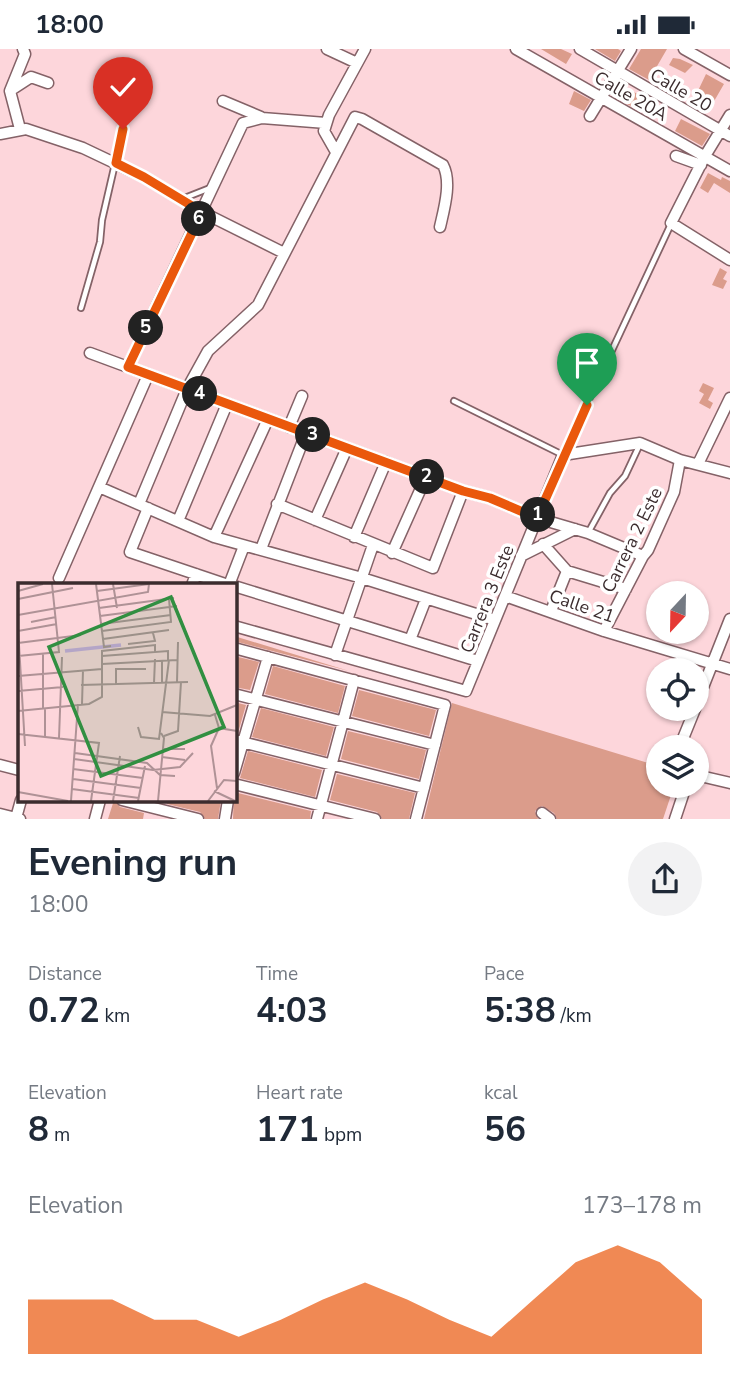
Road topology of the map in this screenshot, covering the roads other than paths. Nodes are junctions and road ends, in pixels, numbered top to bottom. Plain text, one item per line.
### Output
1 (327, 49) edge
2 (365, 49) edge
3 (516, 49) edge
4 (580, 49) edge
5 (631, 49) edge
6 (684, 49) edge
7 (25, 50) edge
8 (357, 63) junction
9 (618, 71) junction
10 (730, 75) edge
11 (48, 83) dead end
12 (10, 90) junction
13 (602, 98) junction
14 (223, 101) dead end
15 (730, 115) edge
16 (590, 116) dead end
17 (262, 118) junction
18 (326, 123) junction
19 (20, 129) junction
20 (123, 129) dead end
21 (0, 134) edge
22 (725, 134) edge
23 (336, 152) junction
24 (676, 156) dead end
25 (703, 161) junction
26 (116, 163) junction
27 (730, 171) edge
28 (214, 186) junction
29 (180, 199) junction
30 (202, 212) junction
31 (671, 223) junction
32 (440, 227) dead end
33 (284, 253) junction
34 (730, 260) edge
35 (80, 308) dead end
36 (90, 353) dead end
37 (128, 367) junction
38 (148, 375) junction
39 (187, 389) junction
40 (302, 396) dead end
41 (730, 398) edge
42 (454, 401) dead end
43 (227, 404) junction
44 (268, 419) junction
45 (289, 426) junction
46 (306, 433) junction
47 (640, 443) junction
48 (346, 448) junction
49 (563, 455) junction
50 (680, 460) junction
51 (386, 462) junction
52 (698, 464) junction
53 (730, 473) edge
54 (426, 477) junction
55 (99, 487) junction
56 (463, 491) junction
57 (277, 504) junction
58 (143, 506) junction
59 (537, 518) junction
60 (315, 520) junction
61 (178, 521) junction
62 (575, 529) junction
63 (588, 533) junction
64 (214, 537) junction
65 (354, 537) junction
66 (543, 544) junction
67 (373, 545) junction
68 (244, 546) junction
69 (261, 549) junction
70 (393, 553) junction
71 (521, 556) junction
72 (643, 556) junction
73 (566, 571) junction
74 (59, 578) dead end
75 (362, 578) junction
76 (194, 580) edge
77 (215, 583) edge
78 (230, 583) edge
79 (236, 587) edge
80 (626, 589) junction
81 (505, 596) junction
82 (426, 599) junction
83 (551, 611) junction
84 (730, 619) edge
85 (495, 620) junction
86 (347, 621) junction
87 (236, 627) edge
88 (604, 631) junction
89 (410, 640) junction
90 (236, 649) edge
91 (335, 655) junction
92 (268, 657) junction
93 (478, 661) junction
94 (713, 664) junction
95 (730, 669) edge
96 (709, 674) edge
97 (354, 680) junction
98 (236, 694) edge
99 (255, 699) junction
100 (343, 722) junction
101 (239, 741) edge
102 (435, 745) junction
103 (236, 760) edge
104 (0, 765) edge
105 (332, 765) junction
106 (18, 770) edge
107 (709, 778) edge
108 (730, 783) edge
109 (236, 784) edge
110 (424, 788) junction
111 (682, 798) edge
112 (20, 801) edge
113 (100, 801) edge
114 (126, 801) edge
115 (168, 801) edge
116 (228, 801) edge
117 (321, 805) junction
118 (165, 811) junction
119 (0, 814) edge
120 (18, 819) edge
121 (96, 819) edge
122 (198, 819) edge
123 (225, 819) edge
124 (317, 819) edge
125 (375, 819) edge
126 (416, 819) edge
127 (675, 819) edge

1 - 8 street
2 - 8 street
3 - 13 street, Calle 20A
4 - 9 street, Calle 20
5 - 9 street
6 - 10 street
7 - 12 street
8 - 18 street
9 - 13 street
9 - 22 street, Calle 20
11 - 12 street
12 - 19 street
13 - 16 street
13 - 25 street, Calle 20A
14 - 17 street
15 - 22 street
17 - 18 street
17 - 28 street
18 - 23 street
19 - 21 street
19 - 26 street
20 - 26 lane
22 - 25 street
23 - 32 street
23 - 33 street
24 - 25 street
25 - 27 street, Calle 20A
25 - 31 street
26 - 29 street
26 - 35 lane
28 - 29 lane
28 - 30 street
29 - 30 street
30 - 33 street
30 - 37 street
31 - 34 street
31 - 49 lane
33 - 39 street
36 - 37 street
37 - 38 street
38 - 39 street
38 - 55 street
39 - 43 street
39 - 58 street
40 - 45 street
41 - 52 street
42 - 49 lane
43 - 44 street
43 - 61 street
44 - 45 street
44 - 64 street
45 - 46 street
46 - 48 street
46 - 57 street
47 - 49 street
47 - 50 street
47 - 63 lane
48 - 51 street
48 - 60 street
49 - 59 street, Carrera 3 Este
50 - 52 street
50 - 72 street, Carrera 2 Este
51 - 54 street
51 - 65 street
52 - 53 street
54 - 56 street
54 - 70 street
55 - 58 street
55 - 74 street
56 - 59 street
56 - 70 street
57 - 60 street
57 - 69 street
58 - 61 street
58 - 76 street
59 - 62 street
59 - 71 street, Carrera 3 Este
60 - 65 street
61 - 64 street
62 - 63 street
62 - 66 street
63 - 72 street
64 - 68 street
65 - 67 street
66 - 71 street
66 - 73 street
67 - 70 street
67 - 75 street
68 - 69 street
68 - 78 street
69 - 75 street
71 - 81 street, Carrera 3 Este
72 - 80 street, Carrera 2 Este
73 - 80 street
73 - 83 street
75 - 82 street
75 - 86 street
76 - 77 street
79 - 86 street
80 - 88 street, Carrera 2 Este
81 - 83 street, Calle 21
81 - 85 street, Carrera 3 Este
82 - 85 street
82 - 89 street
83 - 88 street, Calle 21
84 - 94 street
85 - 93 street, Carrera 3 Este
86 - 89 street
86 - 91 street
87 - 91 street
88 - 94 street, Calle 21
89 - 93 street
90 - 92 street
91 - 93 street, Carrera 3 Este
92 - 97 street
92 - 99 street
94 - 95 street, Calle 21
94 - 96 street
97 - 100 street
97 - 102 street
98 - 99 street
99 - 100 street
99 - 101 street
100 - 102 street
100 - 105 street
101 - 103 street
101 - 105 street
102 - 110 street
104 - 106 street
105 - 110 street
105 - 117 street
107 - 108 street
109 - 117 street
110 - 126 street
111 - 127 street
112 - 120 street
113 - 121 street
114 - 118 street
115 - 118 street
116 - 123 street
117 - 124 street
117 - 125 street
118 - 122 street
119 - 120 street

